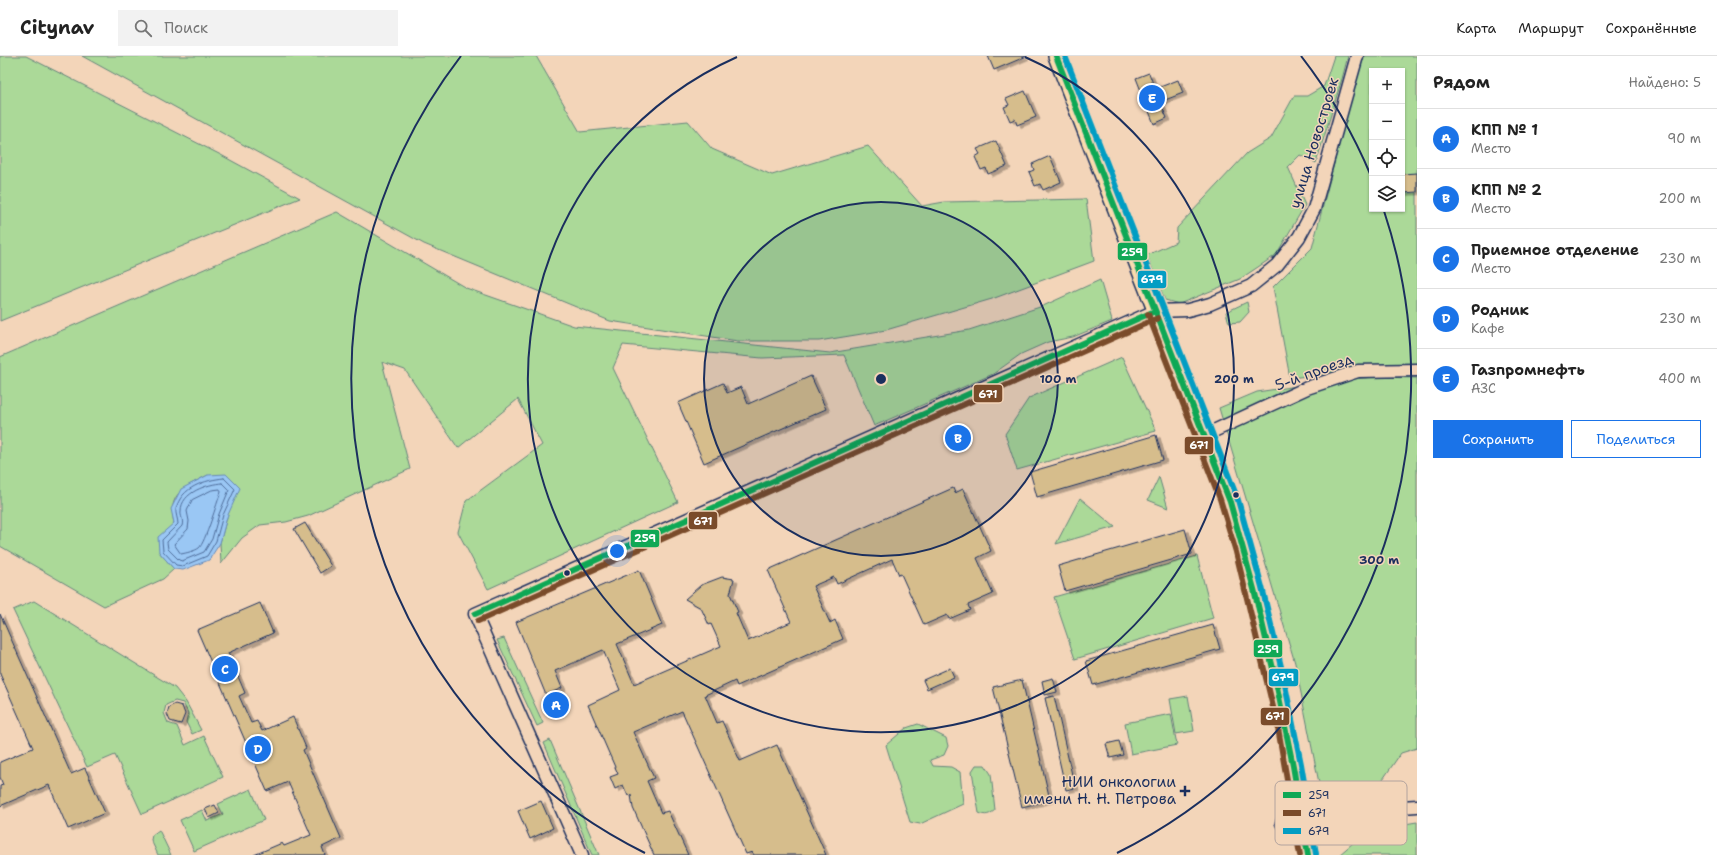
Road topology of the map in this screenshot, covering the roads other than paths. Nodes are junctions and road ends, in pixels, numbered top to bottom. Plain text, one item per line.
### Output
1 (1056, 56) edge
2 (1357, 56) edge
3 (1155, 311) junction
4 (1417, 370) edge
5 (1205, 436) junction
6 (1296, 781) edge
7 (1417, 806) edge
8 (1407, 807) edge
9 (1307, 845) edge
10 (582, 855) edge
11 (1308, 855) edge

1 - 3 main road
2 - 3 street, улица Новостроек
3 - 5 main road
3 - 10 street
4 - 5 street, 5-й проезд
5 - 6 main road
7 - 8 street
9 - 11 main road

